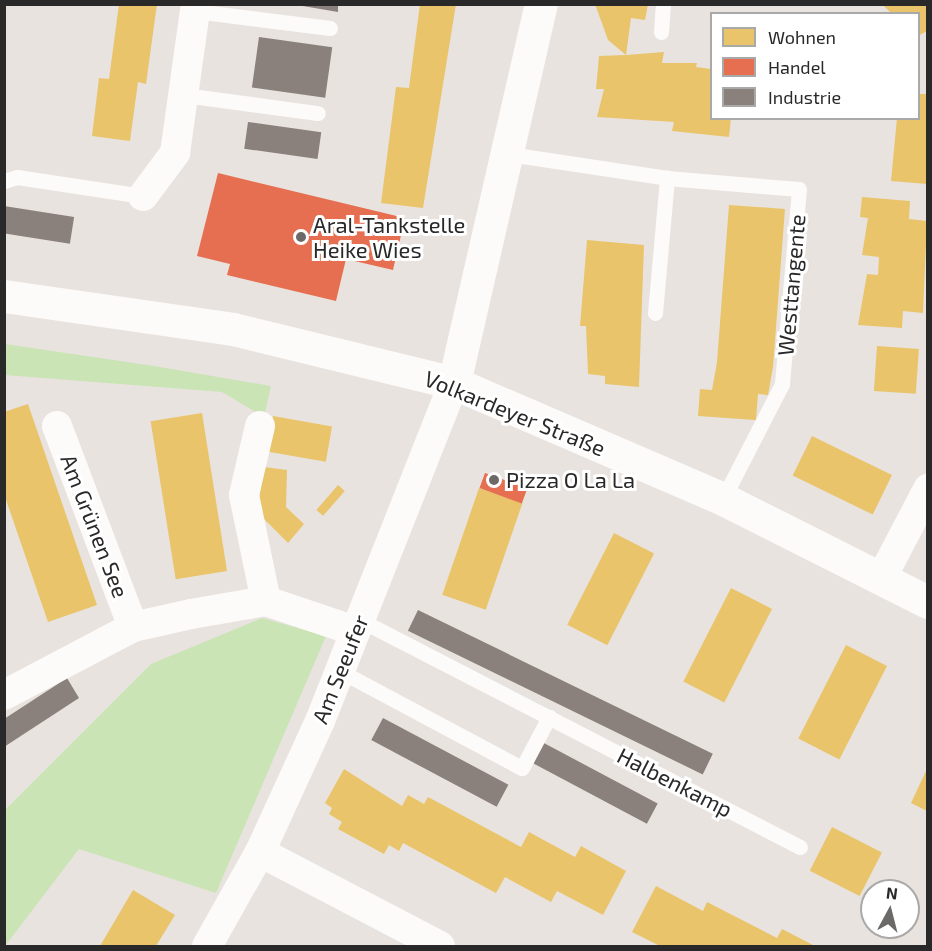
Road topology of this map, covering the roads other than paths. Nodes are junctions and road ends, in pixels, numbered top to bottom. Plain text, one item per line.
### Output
1 (541, 4) edge
2 (663, 4) edge
3 (195, 8) edge
4 (330, 28) dead end
5 (661, 32) dead end
6 (184, 95) junction
7 (318, 113) dead end
8 (509, 154) junction
9 (667, 178) junction
10 (4, 181) edge
11 (143, 196) joint
12 (4, 296) edge
13 (655, 313) dead end
14 (454, 383) junction
15 (57, 426) dead end
16 (260, 426) dead end
17 (927, 489) edge
18 (723, 499) junction
19 (881, 579) junction
20 (266, 601) junction
21 (927, 602) edge
22 (358, 625) junction
23 (133, 627) junction
24 (340, 671) junction
25 (4, 695) edge
26 (549, 717) junction
27 (800, 847) dead end
28 (260, 852) junction
29 (207, 946) edge
30 (440, 946) edge

1 - 8 main road
2 - 5 lane
3 - 4 lane
3 - 6 street
6 - 7 lane
6 - 11 street
8 - 9 lane, Westtangente
8 - 14 main road
9 - 13 lane
9 - 18 lane, Westtangente
10 - 11 lane
12 - 14 main road, Volkardeyer Straße
14 - 18 main road, Volkardeyer Straße
14 - 22 street, Am Seeufer
15 - 23 street, Am Grünen See
16 - 20 street
17 - 19 street
18 - 19 main road, Volkardeyer Straße
19 - 21 main road, Volkardeyer Straße
20 - 22 street, Am Grünen See
20 - 23 street, Am Grünen See
22 - 24 street, Am Seeufer
22 - 26 lane, Halbenkamp
23 - 25 street, Am Grünen See
24 - 26 lane
24 - 28 street, Am Seeufer
26 - 27 lane, Halbenkamp
28 - 29 street, Am Seeufer
28 - 30 street

